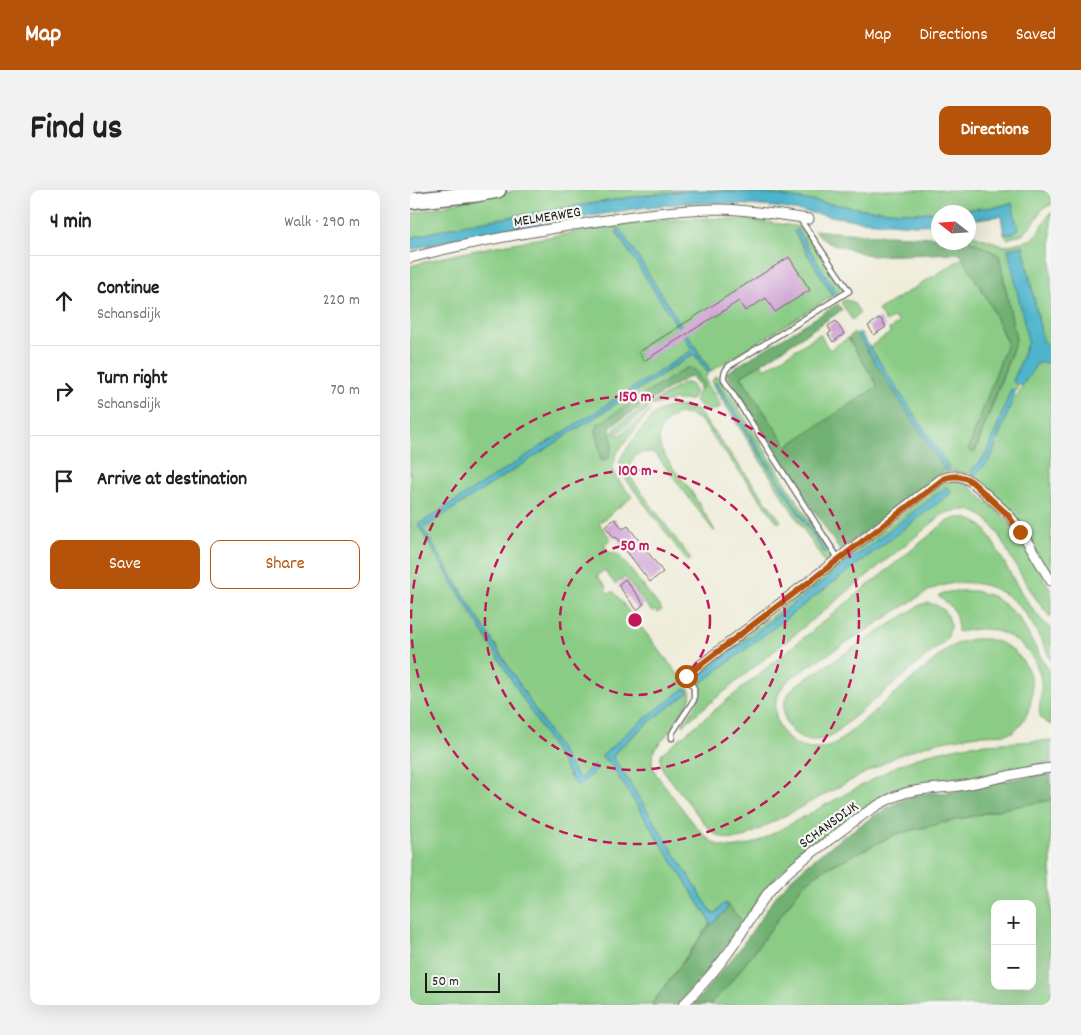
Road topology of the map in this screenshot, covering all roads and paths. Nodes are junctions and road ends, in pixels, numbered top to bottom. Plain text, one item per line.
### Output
1 (434, 190) edge
2 (446, 190) edge
3 (498, 190) edge
4 (410, 201) edge
5 (799, 218) junction
6 (809, 219) dead end
7 (410, 258) edge
8 (838, 559) junction
9 (1051, 581) edge
10 (686, 676) joint
11 (672, 738) dead end
12 (1051, 768) edge
13 (683, 1005) edge

1 - 4 highway
2 - 4 highway
3 - 4 highway
5 - 6 street, MELMERWEG
5 - 7 street, MELMERWEG
5 - 8 lane
8 - 9 street
8 - 10 street
10 - 11 lane
12 - 13 street, SCHANSDIJK

